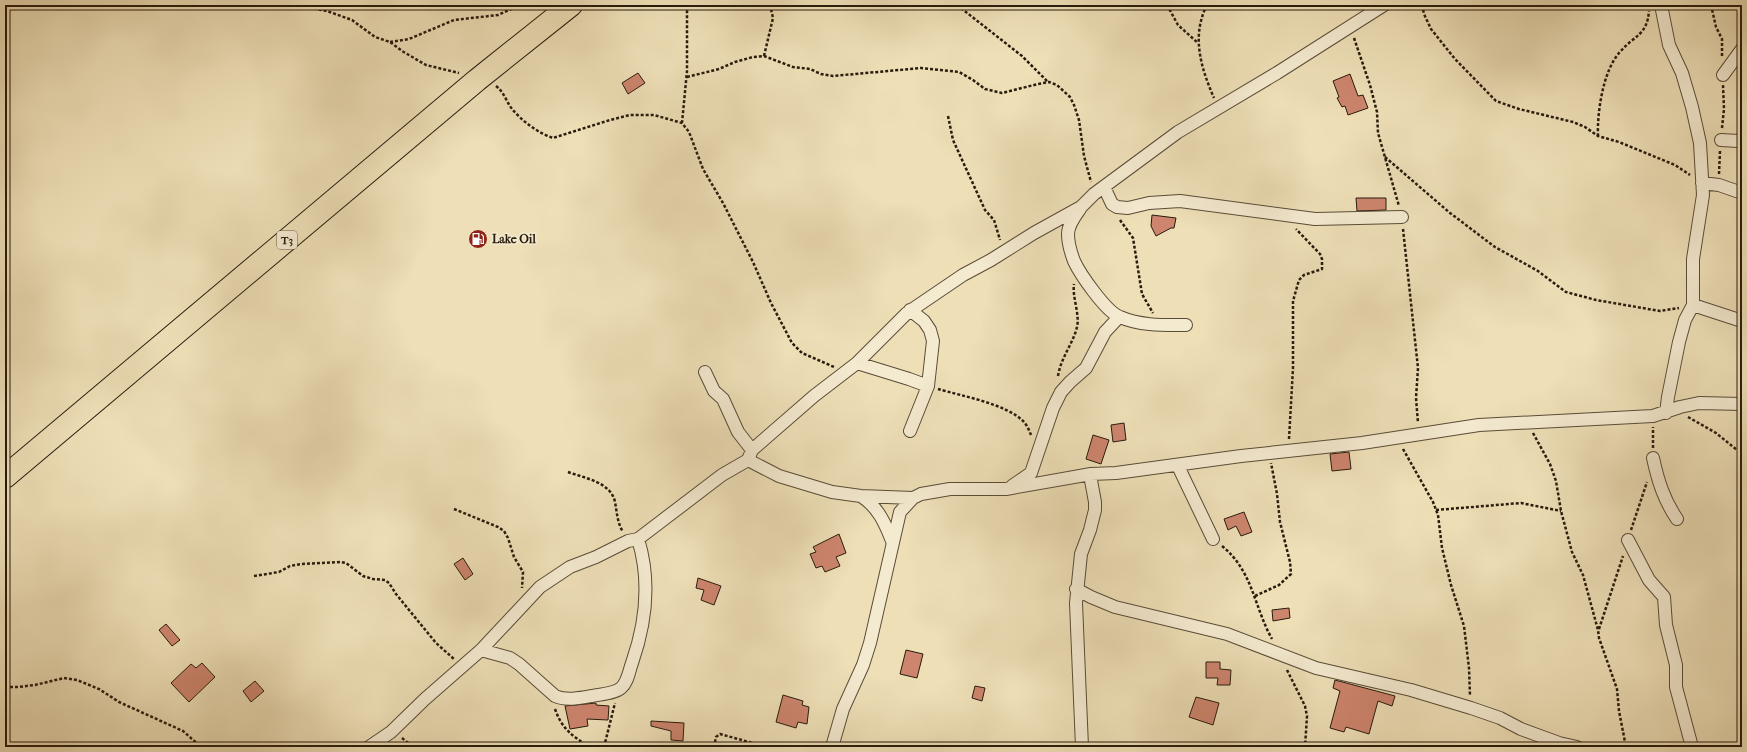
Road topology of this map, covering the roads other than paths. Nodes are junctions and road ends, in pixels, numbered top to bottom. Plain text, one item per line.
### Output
1 (570, 5) edge
2 (1384, 5) edge
3 (1655, 6) edge
4 (1742, 49) edge
5 (1723, 75) road end
6 (1742, 139) edge
7 (1721, 140) road end
8 (1702, 183) junction
9 (1104, 187) junction
10 (1742, 193) edge
11 (1081, 207) junction
12 (1402, 217) dead end
13 (1693, 305) junction
14 (910, 310) junction
15 (1119, 317) junction
16 (1742, 321) edge
17 (1186, 325) dead end
18 (857, 363) junction
19 (704, 372) dead end
20 (928, 386) junction
21 (1742, 404) edge
22 (1669, 411) junction
23 (910, 431) dead end
24 (750, 455) junction
25 (1653, 458) road end
26 (1178, 466) junction
27 (1090, 475) junction
28 (5, 477) edge
29 (1006, 489) junction
30 (861, 496) junction
31 (913, 498) junction
32 (1677, 519) dead end
33 (1213, 539) road end
34 (633, 540) junction
35 (1628, 540) road end
36 (892, 541) junction
37 (1076, 589) junction
38 (481, 650) junction
39 (369, 747) edge
40 (832, 747) edge
41 (1082, 747) edge
42 (1577, 747) edge
43 (1692, 747) edge

1 - 28 highway, T3
2 - 9 street
3 - 8 street
4 - 5 street
6 - 7 street
8 - 10 street
8 - 13 street
9 - 11 street
9 - 12 street
11 - 14 street
11 - 15 street
13 - 16 street
13 - 22 street
14 - 18 street
14 - 20 street
15 - 17 street
15 - 29 street
18 - 20 street
18 - 24 street
19 - 24 street
20 - 23 street
21 - 22 street
22 - 26 street
24 - 30 street
24 - 34 street
25 - 32 street
26 - 27 street
26 - 33 street
27 - 29 street
27 - 37 street
29 - 31 street
30 - 31 street
30 - 36 street
31 - 36 street
34 - 38 street
34 - 38 street
35 - 43 street
36 - 40 street
37 - 41 street
37 - 42 street
38 - 39 street

